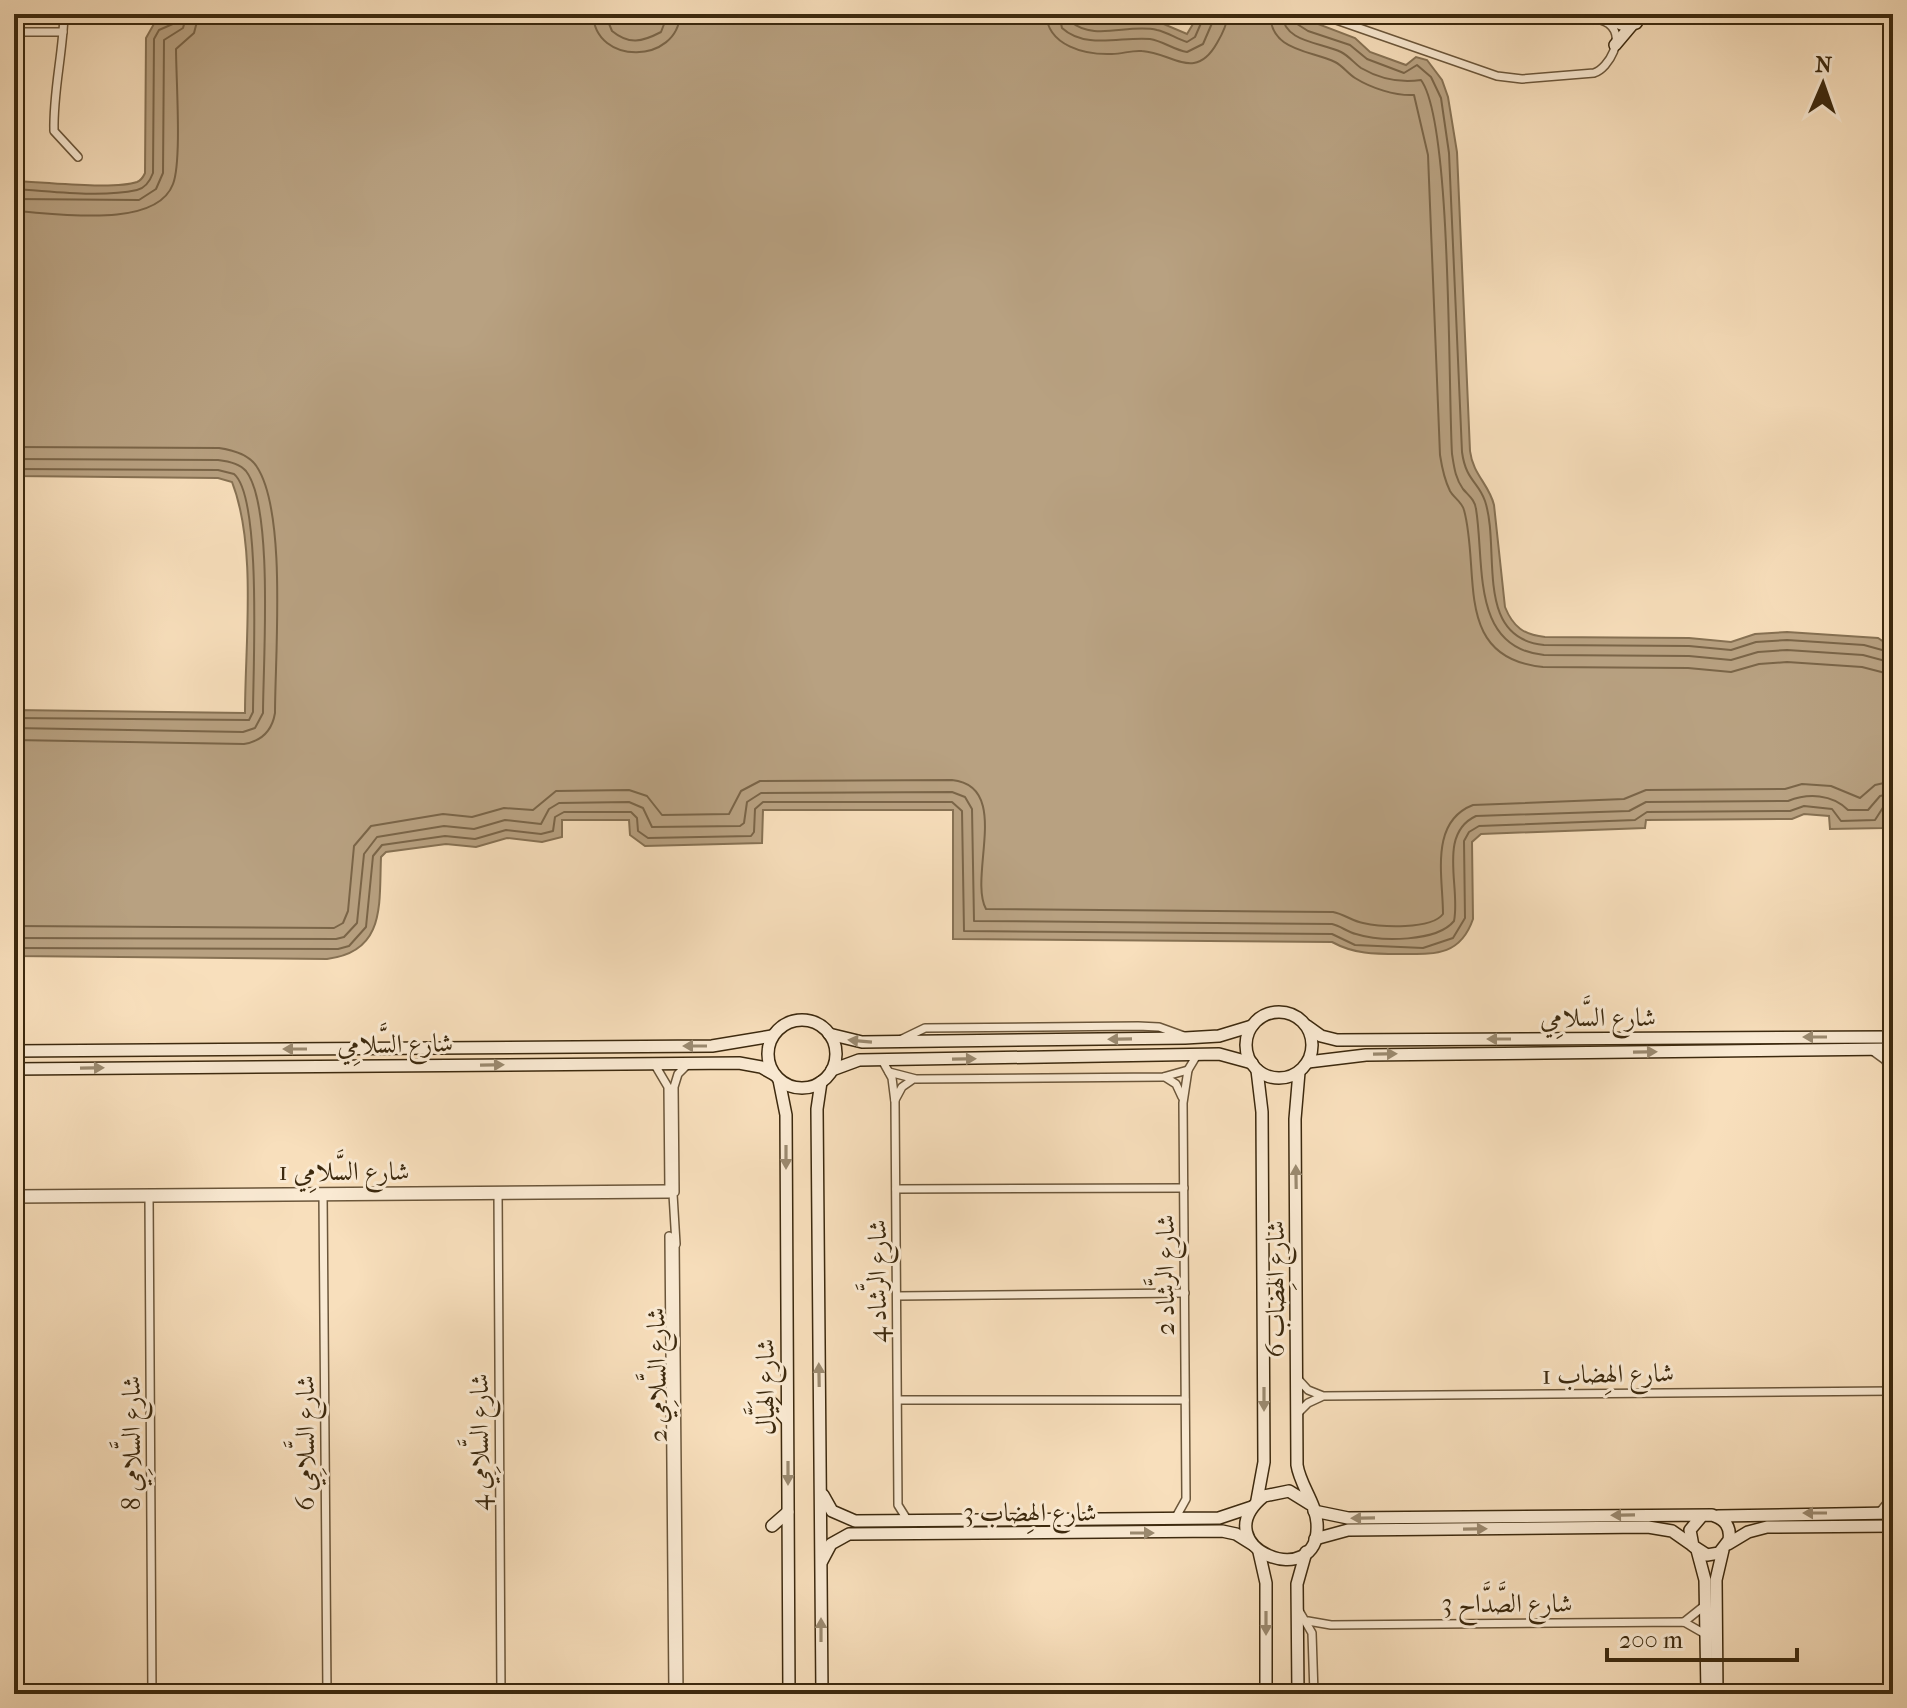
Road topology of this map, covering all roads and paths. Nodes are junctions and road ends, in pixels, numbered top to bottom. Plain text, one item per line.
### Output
1 (64, 14) edge
2 (1319, 14) edge
3 (1642, 14) edge
4 (1594, 15) edge
5 (1613, 20) edge
6 (1631, 26) junction
7 (14, 32) edge
8 (63, 32) junction
9 (1615, 45) junction
10 (78, 157) dead end
11 (1252, 1026) junction
12 (1307, 1026) junction
13 (829, 1034) junction
14 (772, 1036) junction
15 (1893, 1037) edge
16 (1864, 1049) junction
17 (1893, 1049) edge
18 (14, 1051) edge
19 (1197, 1055) junction
20 (882, 1060) junction
21 (1308, 1062) junction
22 (653, 1063) junction
23 (691, 1063) junction
24 (1254, 1066) junction
25 (14, 1069) edge
26 (832, 1070) junction
27 (1188, 1070) junction
28 (889, 1072) junction
29 (1299, 1072) junction
30 (1893, 1073) edge
31 (1163, 1077) junction
32 (777, 1078) junction
33 (916, 1079) junction
34 (821, 1082) junction
35 (895, 1102) junction
36 (1183, 1103) junction
37 (1184, 1188) junction
38 (896, 1189) junction
39 (672, 1191) junction
40 (498, 1193) junction
41 (323, 1194) junction
42 (149, 1196) junction
43 (14, 1197) edge
44 (1185, 1293) junction
45 (897, 1296) junction
46 (1297, 1377) junction
47 (1893, 1391) edge
48 (1323, 1396) junction
49 (898, 1400) junction
50 (1185, 1400) junction
51 (772, 1403) dead end
52 (1296, 1415) junction
53 (787, 1420) junction
54 (820, 1490) junction
55 (1893, 1496) edge
56 (1186, 1499) junction
57 (1255, 1504) junction
58 (898, 1505) junction
59 (1312, 1508) junction
60 (788, 1512) junction
61 (1879, 1513) junction
62 (1893, 1513) edge
63 (1718, 1516) junction
64 (1701, 1517) junction
65 (1199, 1518) junction
66 (1174, 1519) junction
67 (868, 1521) junction
68 (887, 1521) junction
69 (908, 1521) junction
70 (772, 1526) dead end
71 (1893, 1526) edge
72 (868, 1534) junction
73 (1315, 1539) junction
74 (1726, 1547) junction
75 (1256, 1548) junction
76 (1695, 1548) junction
77 (1306, 1552) junction
78 (821, 1565) junction
79 (1706, 1602) junction
80 (1297, 1608) junction
81 (1308, 1621) junction
82 (1684, 1622) junction
83 (1331, 1625) junction
84 (1706, 1635) junction
85 (1313, 1640) junction
86 (152, 1694) edge
87 (327, 1694) edge
88 (501, 1694) edge
89 (673, 1694) edge
90 (679, 1694) edge
91 (789, 1694) edge
92 (822, 1694) edge
93 (1266, 1694) edge
94 (1298, 1694) edge
95 (1314, 1694) edge
96 (1707, 1694) edge
97 (1717, 1694) edge

1 - 8 street
2 - 9 street
3 - 6 street
4 - 5 street
5 - 6 street
5 - 9 street
6 - 9 street
7 - 8 street
8 - 10 street
11 - 12 street
11 -> 13 street
11 - 24 street
15 -> 12 street, شارع السَّلامِي
12 - 21 street
13 - 14 street
13 - 26 street
14 -> 18 street, شارع السَّلامِي
14 - 32 street
16 - 17 street, شارع السَّلامِي
21 -> 16 street, شارع السَّلامِي
16 - 30 street
20 -> 19 street
19 - 24 street
19 - 27 street, شارع الرَّشاد 2
20 - 26 street
20 - 28 street, شارع الرَّشاد 4
21 - 29 street
22 - 23 street, شارع السَّلامِي
25 -> 22 street, شارع السَّلامِي
22 - 39 street, شارع السَّلامِي 2
23 - 32 street, شارع السَّلامِي
23 - 39 street, شارع السَّلامِي 2
24 - 29 street
24 -> 57 street, شارع الهِضاب 6
26 - 34 street
27 - 31 street
27 - 36 street, شارع الرَّشاد 2
28 - 33 street
28 - 35 street, شارع الرَّشاد 4
46 -> 29 street, شارع الهِضاب 6
31 - 33 street
31 - 36 street
32 - 34 street
32 -> 53 street, شارع الهَيَّال
33 - 35 street
54 -> 34 street, شارع الهَيَّال
35 - 38 street, شارع الرَّشاد 4
36 - 37 street, شارع الرَّشاد 2
37 - 38 street
37 - 44 street, شارع الرَّشاد 2
38 - 45 street, شارع الرَّشاد 4
39 - 40 street, شارع السَّلامِي 1
39 - 89 street, شارع السَّلامِي 2
39 - 90 street, شارع السَّلامِي 2
40 - 41 street, شارع السَّلامِي 1
40 - 88 street, شارع السَّلامِي 4
41 - 42 street, شارع السَّلامِي 1
41 - 87 street, شارع السَّلامِي 6
42 - 43 street, شارع السَّلامِي 1
42 - 86 street, شارع السَّلامِي 8
44 - 45 street
44 - 50 street, شارع الرَّشاد 2
45 - 49 street, شارع الرَّشاد 4
46 - 48 street
46 - 52 street, شارع الهِضاب 6
47 - 48 street, شارع الهِضاب 1
48 - 52 street
49 - 50 street
49 - 58 street, شارع الرَّشاد 4
50 - 56 street, شارع الرَّشاد 2
51 - 53 street
52 - 59 street, شارع الهِضاب 6
53 -> 60 street, شارع الهَيَّال
54 - 67 street, شارع الهِضاب 3
54 - 78 street, شارع الهَيَّال
55 - 61 street
56 - 65 street
56 - 66 street
57 - 59 street
57 - 65 street, شارع الهِضاب 3
57 - 75 street
58 - 68 street
58 - 69 street
64 -> 59 street
59 - 73 street
60 - 70 street
60 - 91 street, شارع الهَيَّال
61 - 62 street
61 -> 63 street
63 - 64 street
63 - 74 street
64 - 76 street
65 - 66 street, شارع الهِضاب 3
66 - 69 street, شارع الهِضاب 3
67 - 68 street, شارع الهِضاب 3
67 - 72 street
68 - 69 street, شارع الهِضاب 3
71 - 74 street
72 -> 75 street, شارع الهِضاب 3
72 - 78 street, شارع الهِضاب 3
73 -> 76 street
73 - 77 street
74 - 76 street
74 - 97 street
75 - 77 street
75 -> 93 street
76 - 79 street
77 - 80 street
92 -> 78 street, شارع الهَيَّال
79 - 82 street
79 - 84 street
80 - 81 street
80 - 94 street
81 - 83 street, شارع الصَّدَّاح 3
81 - 85 street
82 - 83 street, شارع الصَّدَّاح 3
82 - 84 street
83 - 85 street
84 - 96 street
85 - 95 street

